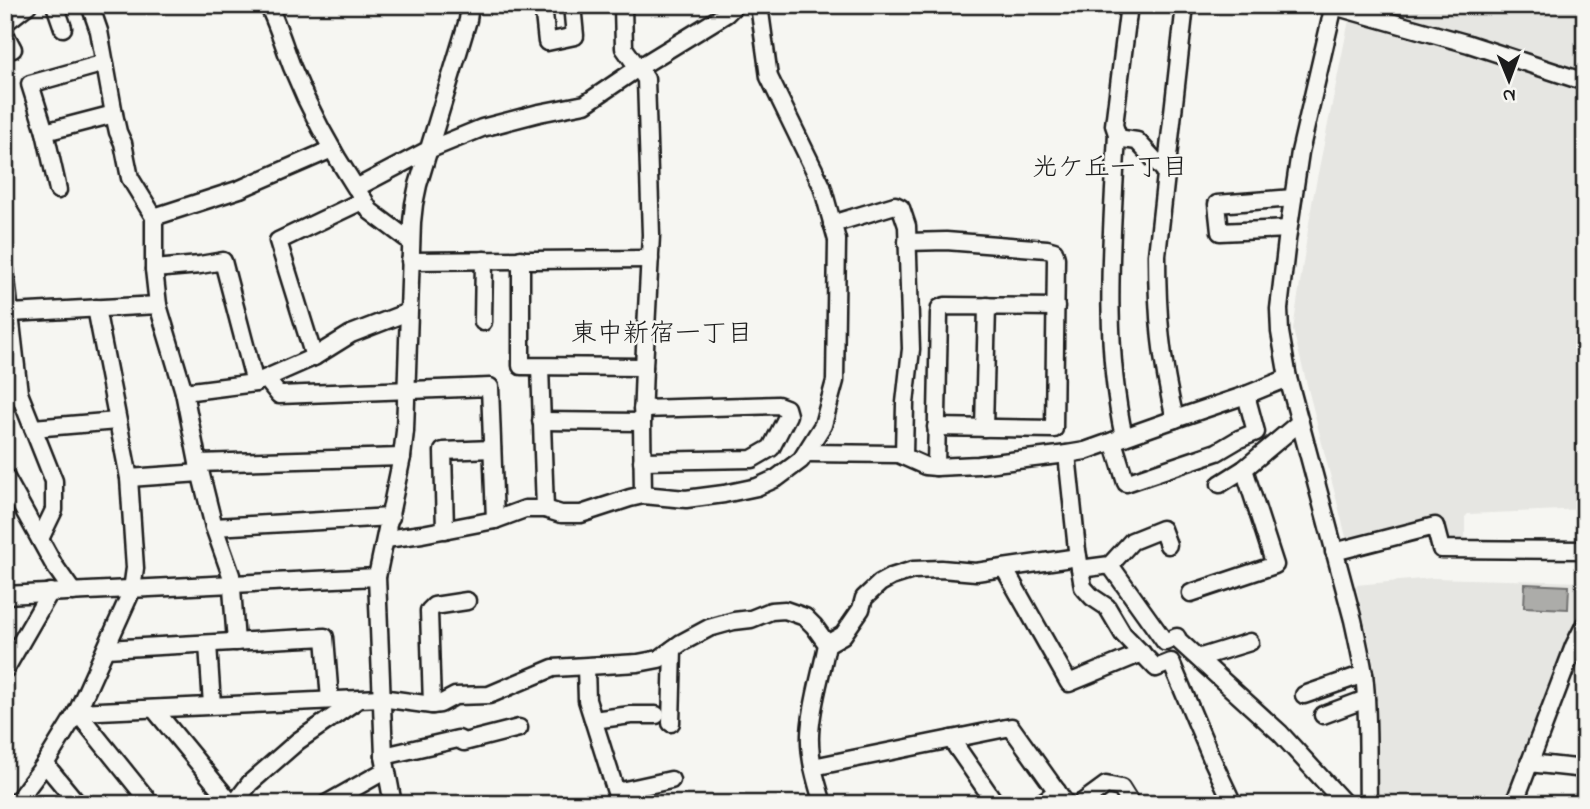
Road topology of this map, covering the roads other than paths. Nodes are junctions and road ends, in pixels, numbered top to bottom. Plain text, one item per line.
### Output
1 (28, 5) edge
2 (55, 5) edge
3 (90, 5) edge
4 (268, 5) edge
5 (470, 5) edge
6 (543, 5) edge
7 (572, 5) edge
8 (624, 5) edge
9 (735, 5) edge
10 (759, 5) edge
11 (1129, 5) edge
12 (1185, 5) edge
13 (1333, 5) edge
14 (5, 23) edge
15 (63, 29) dead end
16 (105, 63) junction
17 (638, 68) junction
18 (1585, 82) edge
19 (114, 114) junction
20 (45, 132) junction
21 (1117, 138) junction
22 (332, 149) junction
23 (428, 150) junction
24 (1166, 172) junction
25 (58, 190) dead end
26 (360, 194) junction
27 (1293, 198) junction
28 (155, 217) junction
29 (832, 224) junction
30 (1288, 229) junction
31 (410, 241) junction
32 (908, 243) junction
33 (521, 259) junction
34 (650, 259) junction
35 (484, 260) junction
36 (410, 261) junction
37 (154, 269) junction
38 (5, 270) edge
39 (158, 304) junction
40 (987, 306) junction
41 (1056, 307) junction
42 (96, 308) junction
43 (408, 312) junction
44 (11, 313) junction
45 (483, 322) dead end
46 (314, 357) junction
47 (540, 367) junction
48 (643, 368) junction
49 (1288, 378) junction
50 (260, 381) junction
51 (406, 389) junction
52 (184, 392) junction
53 (1247, 395) junction
54 (642, 416) junction
55 (1175, 419) junction
56 (117, 421) junction
57 (541, 421) junction
58 (1300, 422) junction
59 (936, 427) junction
60 (33, 428) junction
61 (984, 428) junction
62 (1119, 439) junction
63 (492, 449) junction
64 (806, 453) junction
65 (1067, 454) junction
66 (904, 456) junction
67 (402, 457) junction
68 (642, 461) junction
69 (936, 467) junction
70 (199, 468) junction
71 (1244, 469) junction
72 (5, 476) edge
73 (130, 478) junction
74 (1220, 484) dead end
75 (643, 495) junction
76 (545, 509) junction
77 (391, 517) junction
78 (495, 520) junction
79 (214, 527) junction
80 (445, 530) junction
81 (40, 539) junction
82 (386, 539) junction
83 (1168, 545) dead end
84 (1585, 550) edge
85 (1334, 552) junction
86 (1079, 563) junction
87 (1110, 565) junction
88 (1003, 568) junction
89 (377, 577) junction
90 (232, 585) junction
91 (132, 590) junction
92 (50, 592) junction
93 (73, 592) junction
94 (1191, 593) dead end
95 (5, 595) edge
96 (467, 601) dead end
97 (1585, 624) edge
98 (236, 642) junction
99 (1250, 642) dead end
100 (208, 644) junction
101 (827, 644) junction
102 (106, 649) junction
103 (673, 649) junction
104 (1142, 653) junction
105 (1198, 658) junction
106 (586, 667) junction
107 (5, 670) edge
108 (1364, 674) junction
109 (1304, 695) dead end
110 (382, 698) junction
111 (358, 699) junction
112 (1366, 699) junction
113 (330, 701) junction
114 (212, 705) junction
115 (432, 705) junction
116 (154, 709) junction
117 (77, 712) junction
118 (1323, 715) dead end
119 (593, 720) junction
120 (519, 729) dead end
121 (951, 739) junction
122 (385, 763) junction
123 (1529, 763) junction
124 (45, 764) junction
125 (813, 767) junction
126 (1585, 769) edge
127 (671, 780) dead end
128 (1062, 798) edge
129 (237, 802) edge
130 (15, 804) edge
131 (78, 804) edge
132 (150, 804) edge
133 (326, 804) edge
134 (393, 804) edge
135 (823, 804) edge
136 (996, 804) edge
137 (1040, 804) edge
138 (1080, 804) edge
139 (1131, 804) edge
140 (1233, 804) edge
141 (1345, 804) edge
142 (1368, 804) edge
143 (1514, 804) edge

1 - 14 street
2 - 15 street
3 - 16 street
4 - 22 street
5 - 23 street
6 - 7 street
8 - 17 street
9 - 17 street
10 - 29 street
11 - 21 street
12 - 24 street
13 - 18 street
13 - 27 street
16 - 19 street
16 - 20 street
17 - 23 street
17 - 34 street
19 - 20 street
19 - 28 street
20 - 25 street
21 - 24 street
21 - 62 street
22 - 26 street
22 - 28 street
23 - 26 street
23 - 31 street
24 - 55 street
26 - 31 street
26 - 46 street
27 - 30 street
27 - 30 street
28 - 37 street
29 - 32 street
29 - 64 street
30 - 49 street
31 - 36 street
32 - 41 street
32 - 66 street
33 - 34 street
33 - 35 street
33 - 47 street
34 - 48 street
35 - 36 street
35 - 45 street
36 - 43 street
37 - 39 street
37 - 50 street
38 - 44 street
39 - 42 street
39 - 52 street
40 - 41 street
40 - 59 street
40 - 61 street
41 - 61 street
42 - 44 street
42 - 56 street
43 - 46 street
43 - 51 street
44 - 60 street
46 - 50 street
47 - 48 street
47 - 57 street
48 - 54 street
49 - 53 street
49 - 58 street
50 - 51 street
50 - 52 street
51 - 63 street
51 - 67 street
52 - 70 street
53 - 55 street
53 - 62 street
54 - 57 street
54 - 68 street
54 - 68 street
55 - 62 street
56 - 60 street
56 - 73 street
57 - 76 street
58 - 71 street
58 - 85 street
59 - 61 street
59 - 69 street
60 - 81 street
62 - 65 street
63 - 78 street
63 - 80 street
64 - 66 street
64 - 75 street
65 - 69 street
65 - 86 street
66 - 69 street
67 - 70 street
67 - 77 street
68 - 75 street
70 - 73 street
70 - 79 street
71 - 74 street
71 - 94 street
72 - 81 street
73 - 91 street
75 - 76 street
76 - 78 street
77 - 79 street
77 - 82 street
78 - 80 street
79 - 90 street
80 - 82 street
81 - 93 street
82 - 89 street
83 - 87 street
84 - 85 street
85 - 108 street
86 - 87 street
86 - 88 street
86 - 104 street
87 - 105 street
88 - 101 street
88 - 104 street
89 - 90 street
89 - 110 street
90 - 91 street
90 - 98 street
91 - 93 street
91 - 102 street
92 - 93 street
92 - 95 street
92 - 107 street
96 - 115 street
97 - 123 street
98 - 100 street
98 - 113 street
99 - 105 street
100 - 102 street
100 - 114 street
101 - 103 street
101 - 125 street
102 - 117 street
103 - 106 street
103 - 119 street
104 - 140 street
105 - 141 street
106 - 115 street
106 - 119 street
108 - 109 street
108 - 112 street
110 - 111 street
110 - 115 street
110 - 122 street
111 - 113 street
111 - 129 street
112 - 118 street
112 - 142 street
113 - 114 street
114 - 116 street
116 - 117 street
116 - 129 street
117 - 124 street
117 - 132 street
119 - 127 street
120 - 122 street
121 - 125 street
121 - 128 street
121 - 136 street
122 - 133 street
122 - 134 street
123 - 126 street
123 - 143 street
124 - 130 street
124 - 131 street
125 - 135 street
128 - 137 street
138 - 139 street

